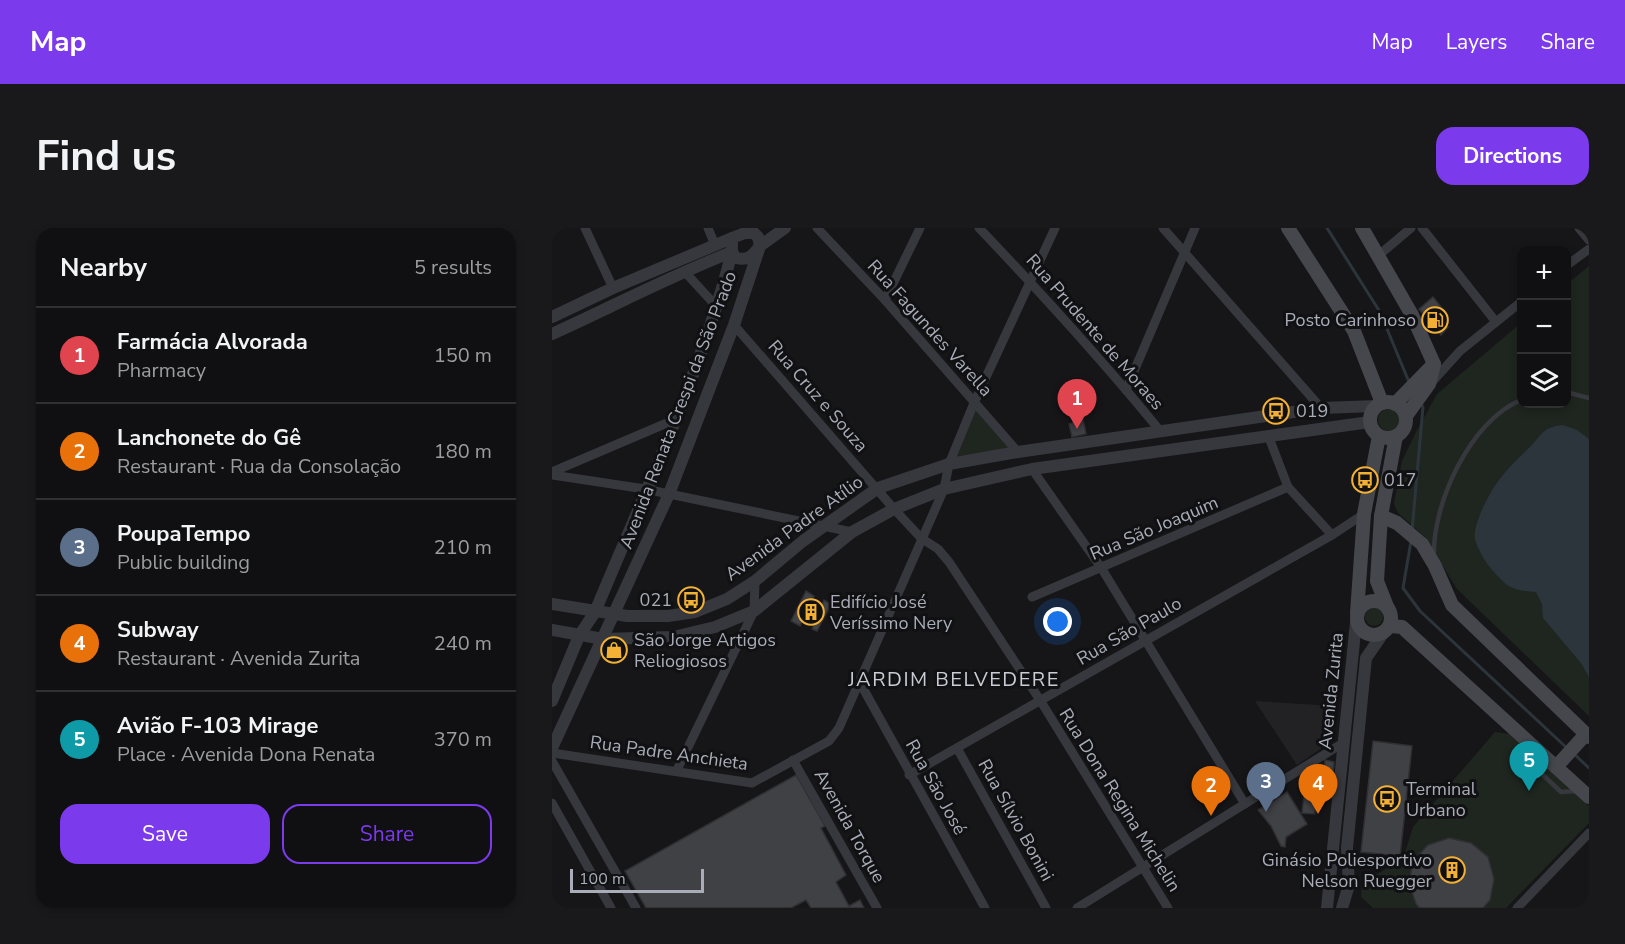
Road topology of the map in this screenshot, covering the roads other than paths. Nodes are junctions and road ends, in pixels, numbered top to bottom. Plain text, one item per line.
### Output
1 (585, 228) edge
2 (708, 228) edge
3 (785, 228) edge
4 (817, 228) edge
5 (920, 228) edge
6 (979, 228) edge
7 (1055, 228) edge
8 (1163, 228) edge
9 (1195, 228) edge
10 (1288, 228) edge
11 (1362, 228) edge
12 (1411, 228) edge
13 (1422, 228) edge
14 (1579, 228) edge
15 (749, 230) edge
16 (732, 238) junction
17 (1589, 240) edge
18 (715, 245) junction
19 (760, 246) junction
20 (1589, 249) edge
21 (1184, 251) junction
22 (732, 252) junction
23 (1379, 255) junction
24 (1571, 262) edge
25 (684, 271) junction
26 (1031, 282) junction
27 (613, 288) junction
28 (885, 300) junction
29 (1517, 305) edge
30 (717, 307) junction
31 (552, 317) edge
32 (1496, 322) junction
33 (734, 325) junction
34 (552, 334) edge
35 (1460, 351) junction
36 (1434, 364) junction
37 (1429, 384) junction
38 (1126, 390) junction
39 (1571, 393) edge
40 (1589, 398) edge
41 (1517, 402) edge
42 (974, 403) junction
43 (1385, 404) junction
44 (1322, 408) junction
45 (1406, 416) junction
46 (674, 420) junction
47 (1370, 422) junction
48 (1335, 427) junction
49 (1161, 432) junction
50 (1268, 435) junction
51 (1379, 436) junction
52 (1396, 436) junction
53 (1018, 452) junction
54 (949, 464) junction
55 (1032, 469) junction
56 (552, 473) edge
57 (1288, 487) junction
58 (878, 488) junction
59 (645, 489) junction
60 (944, 489) junction
61 (669, 494) junction
62 (894, 509) junction
63 (1364, 514) junction
64 (1381, 516) junction
65 (827, 526) junction
66 (852, 532) junction
67 (1332, 535) junction
68 (921, 538) junction
69 (1435, 566) junction
70 (1102, 569) junction
71 (755, 581) junction
72 (1032, 597) dead end
73 (552, 604) edge
74 (1388, 609) junction
75 (754, 611) junction
76 (595, 612) junction
77 (615, 614) junction
78 (1357, 617) junction
79 (1392, 628) junction
80 (552, 630) edge
81 (579, 636) junction
82 (603, 639) junction
83 (1145, 641) junction
84 (859, 681) junction
85 (1040, 700) junction
86 (552, 701) edge
87 (1584, 738) edge
88 (1526, 739) junction
89 (1343, 743) junction
90 (957, 748) junction
91 (552, 749) edge
92 (794, 760) junction
93 (552, 761) edge
94 (1560, 763) junction
95 (676, 770) junction
96 (909, 775) junction
97 (1586, 794) edge
98 (552, 803) edge
99 (1245, 804) junction
100 (1589, 833) edge
101 (1143, 867) junction
102 (1329, 881) junction
103 (1349, 885) junction
104 (1343, 907) edge
105 (611, 908) edge
106 (636, 908) edge
107 (877, 908) edge
108 (985, 908) edge
109 (1046, 908) edge
110 (1077, 908) edge
111 (1168, 908) edge
112 (1327, 908) edge
113 (1517, 908) edge

1 - 27 street
2 - 18 street
3 - 19 street
4 - 28 street, Rua Fagundes Varella
5 - 28 street
6 - 26 street, Rua Prudente de Moraes
7 - 26 street, Rua Padre Anchieta
8 - 21 street
9 - 21 street
10 - 43 main road
11 - 23 main road
12 - 23 street
13 - 32 street
14 - 17 street
15 - 16 street
15 - 19 street
16 - 18 street
16 - 22 street
18 - 27 street
19 - 22 street
19 - 33 street, Avenida Renata Crespi da São Prado
20 - 24 street
21 - 38 street
21 - 44 street
22 - 25 street
22 - 30 street, Avenida Renata Crespi da São Prado
23 - 36 main road
25 - 30 street
25 - 34 street
26 - 38 street, Rua Prudente de Moraes
26 - 42 street, Rua Padre Anchieta
27 - 31 street
28 - 42 street, Rua Fagundes Varella
29 - 32 street
30 - 46 street, Avenida Renata Crespi da São Prado
32 - 35 street
33 - 58 street, Rua Cruz e Souza
33 - 61 street, Avenida Renata Crespi da São Prado
35 - 36 street
35 - 37 street
36 - 37 main road
36 - 43 main road
37 - 45 main road
38 - 49 street, Rua Prudente de Moraes
39 - 40 lane
41 - 69 lane
42 - 53 street, Rua Fagundes Varella
42 - 54 street, Rua Padre Anchieta
43 - 44 street, Avenida Padre Atílio
43 - 45 main road
43 - 47 main road
44 - 48 street
44 - 49 street, Avenida Padre Atílio
45 - 52 main road
46 - 56 street
46 - 59 street, Avenida Renata Crespi da São Prado
47 - 48 street, Avenida Padre Atílio
47 - 51 main road
48 - 50 street, Avenida Padre Atílio
49 - 53 street, Avenida Padre Atílio
50 - 55 street, Avenida Padre Atílio
50 - 57 street
51 - 52 main road
51 - 63 main road
52 - 64 main road
53 - 54 street, Avenida Padre Atílio
54 - 58 street, Avenida Padre Atílio
54 - 60 street, Rua Padre Anchieta
55 - 60 street, Avenida Padre Atílio
55 - 70 street
56 - 59 street
57 - 67 street
57 - 70 street, Rua São Joaquim
58 - 62 street, Rua Cruz e Souza
58 - 65 street, Avenida Padre Atílio
59 - 61 street
59 - 76 street, Avenida Renata Crespi da São Prado
60 - 62 street, Avenida Padre Atílio
60 - 68 street, Rua Padre Anchieta
61 - 65 street
61 - 77 street, Avenida Renata Crespi da São Prado
62 - 66 street, Avenida Padre Atílio
62 - 68 street, Rua Dona Regina Michelin
63 - 67 street, Rua São Paulo
63 - 78 main road
64 - 69 main road
64 - 74 main road
65 - 66 street
65 - 71 street, Avenida Padre Atílio
66 - 75 street, Avenida Padre Atílio
67 - 83 street, Rua São Paulo
68 - 84 street, Rua Padre Anchieta
68 - 85 street, Rua Dona Regina Michelin
69 - 87 main road
70 - 72 street, Rua São Joaquim
70 - 83 street
71 - 75 street
71 - 77 street, Avenida Padre Atílio
73 - 76 street, Avenida Padre Atílio
74 - 78 main road
74 - 79 main road
75 - 82 street, Avenida Padre Atílio
75 - 95 street
76 - 77 street, Avenida Padre Atílio
76 - 81 street, Avenida Renata Crespi da São Prado
77 - 82 street, Avenida Renata Crespi da São Prado
78 - 79 main road
78 - 89 street, Avenida Zurita
79 - 88 main road
79 - 103 street, Avenida Zurita
80 - 81 street, Avenida Padre Atílio
81 - 82 street, Avenida Padre Atílio
81 - 86 street, Avenida Renata Crespi da São Prado
82 - 91 street, Avenida Renata Crespi da São Prado
83 - 85 street, Rua São Paulo
83 - 99 street
84 - 92 street, Rua Padre Anchieta
84 - 96 street, Rua São José
85 - 90 street, Rua São Paulo
85 - 101 street, Rua Dona Regina Michelin
87 - 94 main road
88 - 94 main road
88 - 97 lane
89 - 99 street
89 - 102 street, Avenida Zurita
90 - 96 street, Rua São Paulo
90 - 109 street, Rua Sílvio Bonini
91 - 95 street, Rua Padre Anchieta
92 - 95 street, Rua Padre Anchieta
92 - 107 street, Avenida Torque
93 - 106 street
94 - 97 main road
96 - 108 street, Rua São José
98 - 105 street
99 - 101 street
100 - 113 street
101 - 110 street
101 - 111 street, Rua Dona Regina Michelin
102 - 103 street
102 - 112 street, Avenida Zurita
103 - 104 street, Avenida Zurita

